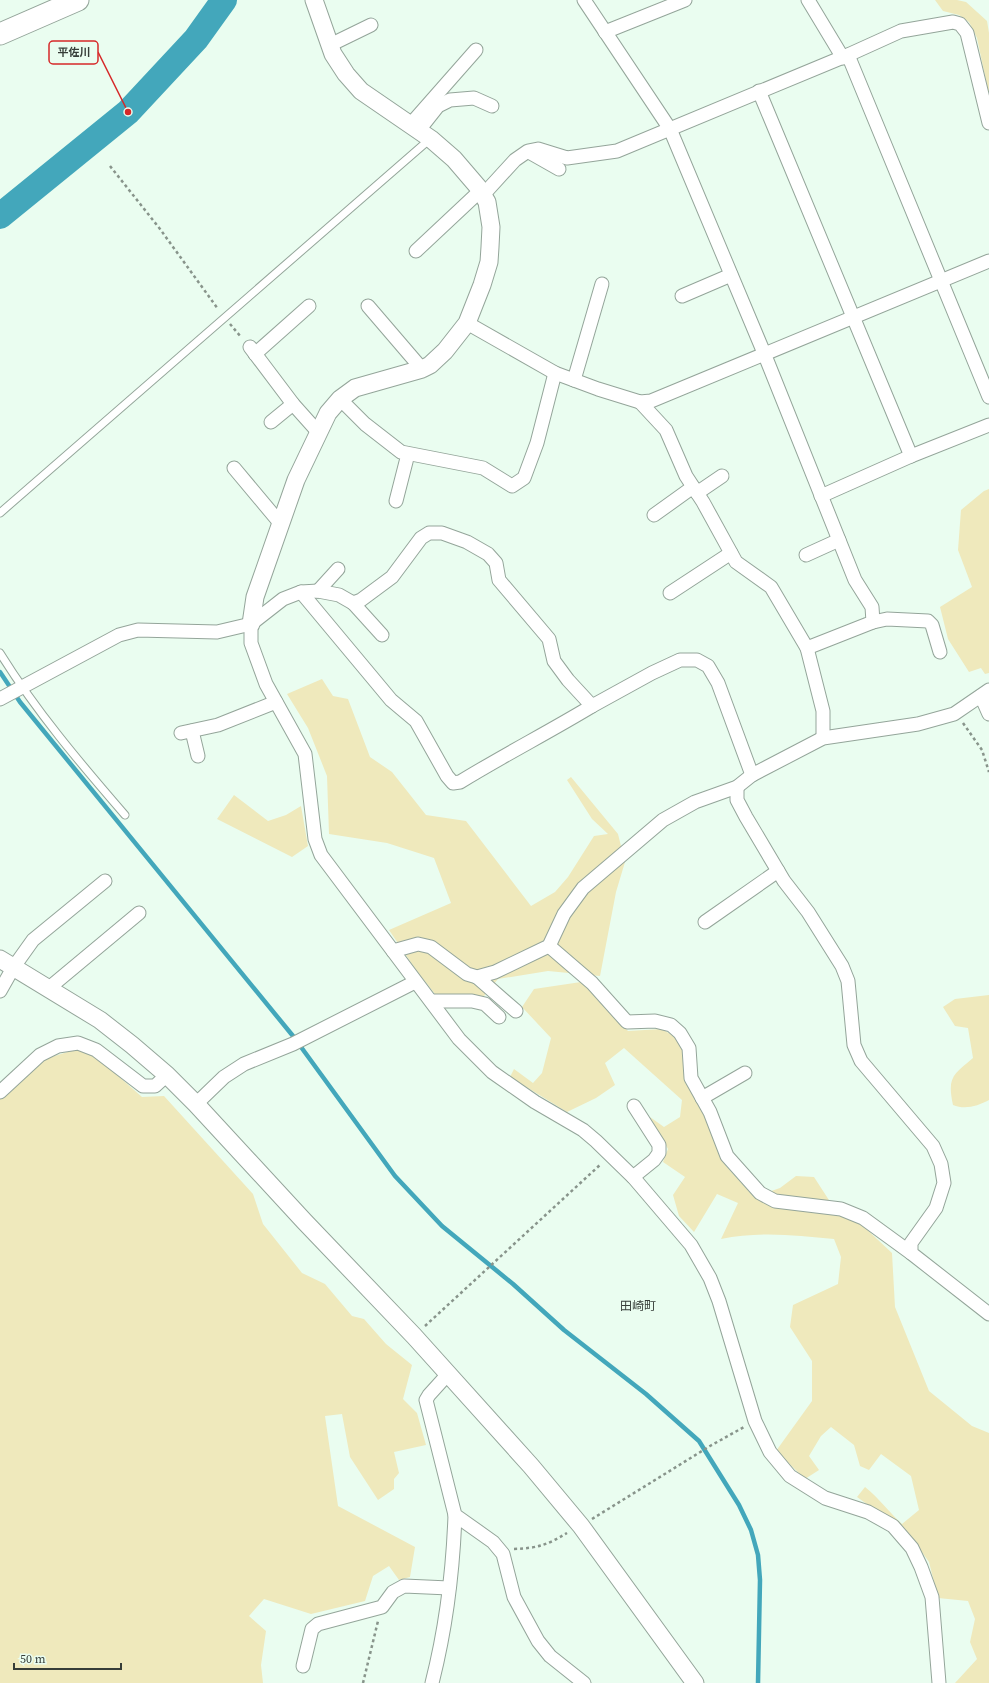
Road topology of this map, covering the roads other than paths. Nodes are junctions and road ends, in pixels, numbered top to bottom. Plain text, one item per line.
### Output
1 (78, 0) edge
2 (314, 0) edge
3 (584, 0) edge
4 (685, 0) edge
5 (808, 0) edge
6 (371, 25) dead end
7 (605, 32) junction
8 (0, 34) edge
9 (330, 45) junction
10 (476, 50) dead end
11 (846, 56) junction
12 (759, 91) junction
13 (492, 106) dead end
14 (989, 123) edge
15 (670, 129) junction
16 (420, 131) junction
17 (528, 151) junction
18 (559, 168) dead end
19 (481, 193) junction
20 (416, 251) dead end
21 (989, 261) edge
22 (731, 275) junction
23 (942, 280) junction
24 (602, 284) dead end
25 (682, 296) dead end
26 (309, 306) dead end
27 (368, 306) dead end
28 (853, 317) junction
29 (467, 323) junction
30 (764, 353) junction
31 (422, 369) junction
32 (555, 373) junction
33 (574, 380) junction
34 (989, 397) edge
35 (340, 399) junction
36 (640, 402) junction
37 (293, 404) junction
38 (271, 422) dead end
39 (989, 425) edge
40 (318, 432) junction
41 (408, 454) junction
42 (911, 456) junction
43 (234, 468) dead end
44 (722, 476) dead end
45 (695, 490) junction
46 (821, 496) junction
47 (396, 501) dead end
48 (0, 513) edge
49 (654, 515) dead end
50 (280, 523) junction
51 (839, 540) junction
52 (731, 553) junction
53 (806, 555) dead end
54 (338, 569) dead end
55 (318, 591) junction
56 (301, 592) junction
57 (670, 593) dead end
58 (353, 603) junction
59 (873, 622) junction
60 (250, 624) junction
61 (382, 635) dead end
62 (807, 648) junction
63 (940, 652) dead end
64 (0, 653) edge
65 (8, 693) edge
66 (985, 693) edge
67 (276, 702) junction
68 (592, 706) junction
69 (989, 714) edge
70 (823, 738) junction
71 (198, 756) dead end
72 (752, 775) junction
73 (737, 787) junction
74 (125, 815) dead end
75 (778, 871) junction
76 (105, 881) dead end
77 (139, 913) dead end
78 (706, 922) dead end
79 (549, 946) junction
80 (393, 952) junction
81 (7, 963) edge
82 (476, 977) junction
83 (415, 982) junction
84 (49, 988) junction
85 (0, 992) edge
86 (431, 1001) junction
87 (516, 1011) dead end
88 (499, 1017) dead end
89 (745, 1073) dead end
90 (167, 1075) junction
91 (738, 1086) dead end
92 (0, 1092) edge
93 (704, 1101) junction
94 (196, 1104) junction
95 (634, 1106) dead end
96 (633, 1177) junction
97 (912, 1253) junction
98 (989, 1314) edge
99 (448, 1374) junction
100 (455, 1515) junction
101 (449, 1588) junction
102 (303, 1666) dead end
103 (432, 1683) edge
104 (584, 1683) edge
105 (695, 1683) edge
106 (938, 1683) edge

1 - 8 main road
2 - 9 street
3 - 7 street
4 - 7 street
5 - 11 street
6 - 9 street
7 - 15 street
9 - 16 street
10 - 16 street
11 - 12 street
11 - 14 street
11 - 23 street
12 - 15 street
12 - 28 street
13 - 16 street
15 - 17 street
15 - 22 street
16 - 19 street
16 - 48 lane
17 - 18 street
17 - 19 street
19 - 20 street
19 - 29 street
21 - 23 street
22 - 25 street
22 - 30 street
23 - 28 street
23 - 34 street
24 - 33 street
26 - 37 street
27 - 31 street
28 - 30 street
28 - 42 street
29 - 31 street
29 - 32 street
30 - 36 street
30 - 46 street
31 - 35 street
32 - 33 street
32 - 41 street
33 - 36 street
35 - 40 street
35 - 41 street
36 - 45 street
37 - 38 street
37 - 40 street
39 - 42 street
40 - 50 street
41 - 47 street
42 - 46 street
43 - 50 street
44 - 45 street
45 - 49 street
45 - 52 street
46 - 51 street
50 - 60 street
51 - 53 street
51 - 59 street
52 - 57 street
52 - 62 street
54 - 55 street
55 - 56 street
55 - 58 street
56 - 60 street
56 - 68 street
58 - 61 street
58 - 68 street
59 - 62 street
59 - 63 street
60 - 65 street
60 - 67 street
62 - 70 street
64 - 65 lane
65 - 74 lane
66 - 69 street
66 - 70 street
67 - 71 street
67 - 80 street
68 - 72 street
70 - 72 street
72 - 73 street
73 - 75 street
73 - 79 street
75 - 78 street
75 - 97 street
76 - 81 street
77 - 84 street
79 - 82 street
79 - 93 street
80 - 82 street
80 - 83 street
81 - 84 street
81 - 85 street
82 - 87 street
83 - 86 street
83 - 94 street
84 - 90 street
86 - 88 street
86 - 96 street
89 - 93 street
90 - 92 street
90 - 94 street
91 - 93 street
93 - 97 street
94 - 99 street
95 - 96 street
96 - 106 street
97 - 98 street
99 - 100 street
99 - 105 street
100 - 101 street
100 - 104 street
101 - 102 street
101 - 103 street

